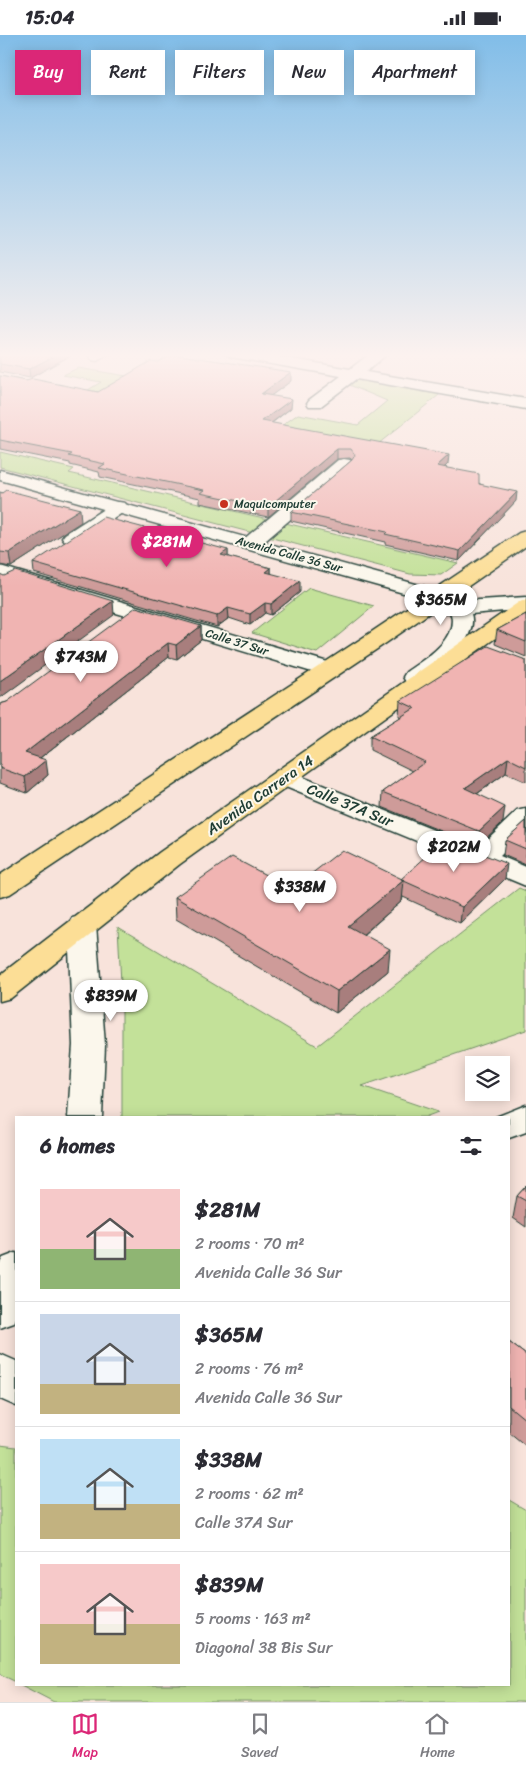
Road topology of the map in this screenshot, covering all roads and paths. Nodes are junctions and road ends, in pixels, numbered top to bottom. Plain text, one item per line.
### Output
1 (344, 464) edge
2 (0, 475) edge
3 (0, 488) edge
4 (112, 512) junction
5 (526, 537) edge
6 (251, 543) junction
7 (55, 549) edge
8 (11, 575) edge
9 (442, 603) junction
10 (526, 604) edge
11 (135, 611) junction
12 (111, 629) edge
13 (330, 670) junction
14 (285, 778) junction
15 (526, 817) edge
16 (482, 859) junction
17 (526, 877) edge
18 (0, 887) edge
19 (82, 925) junction
20 (0, 991) edge
21 (85, 1116) edge
22 (526, 1118) edge
23 (510, 1125) edge
24 (15, 1272) edge
25 (0, 1311) edge
26 (0, 1372) edge
27 (15, 1386) edge

1 - 6 street
2 - 4 street, Avenida Calle 36 Sur
3 - 4 street, Avenida Calle 36 Sur
4 - 6 street, Avenida Calle 36 Sur
4 - 7 street
4 - 9 street, Avenida Calle 36 Sur
5 - 9 main road
6 - 9 street, Avenida Calle 36 Sur
8 - 11 street, Calle 37 Sur
9 - 10 street, Avenida Calle 36 Sur
9 - 13 main road
9 - 14 street
10 - 14 main road, Avenida Carrera 14
11 - 12 street
11 - 13 street, Calle 37 Sur
13 - 18 main road
14 - 16 street, Calle 37A Sur
14 - 19 main road, Avenida Carrera 14
15 - 16 street
16 - 17 street, Calle 37A Sur
19 - 20 main road, Avenida Carrera 14
19 - 21 street
22 - 23 street
24 - 25 street
26 - 27 street

